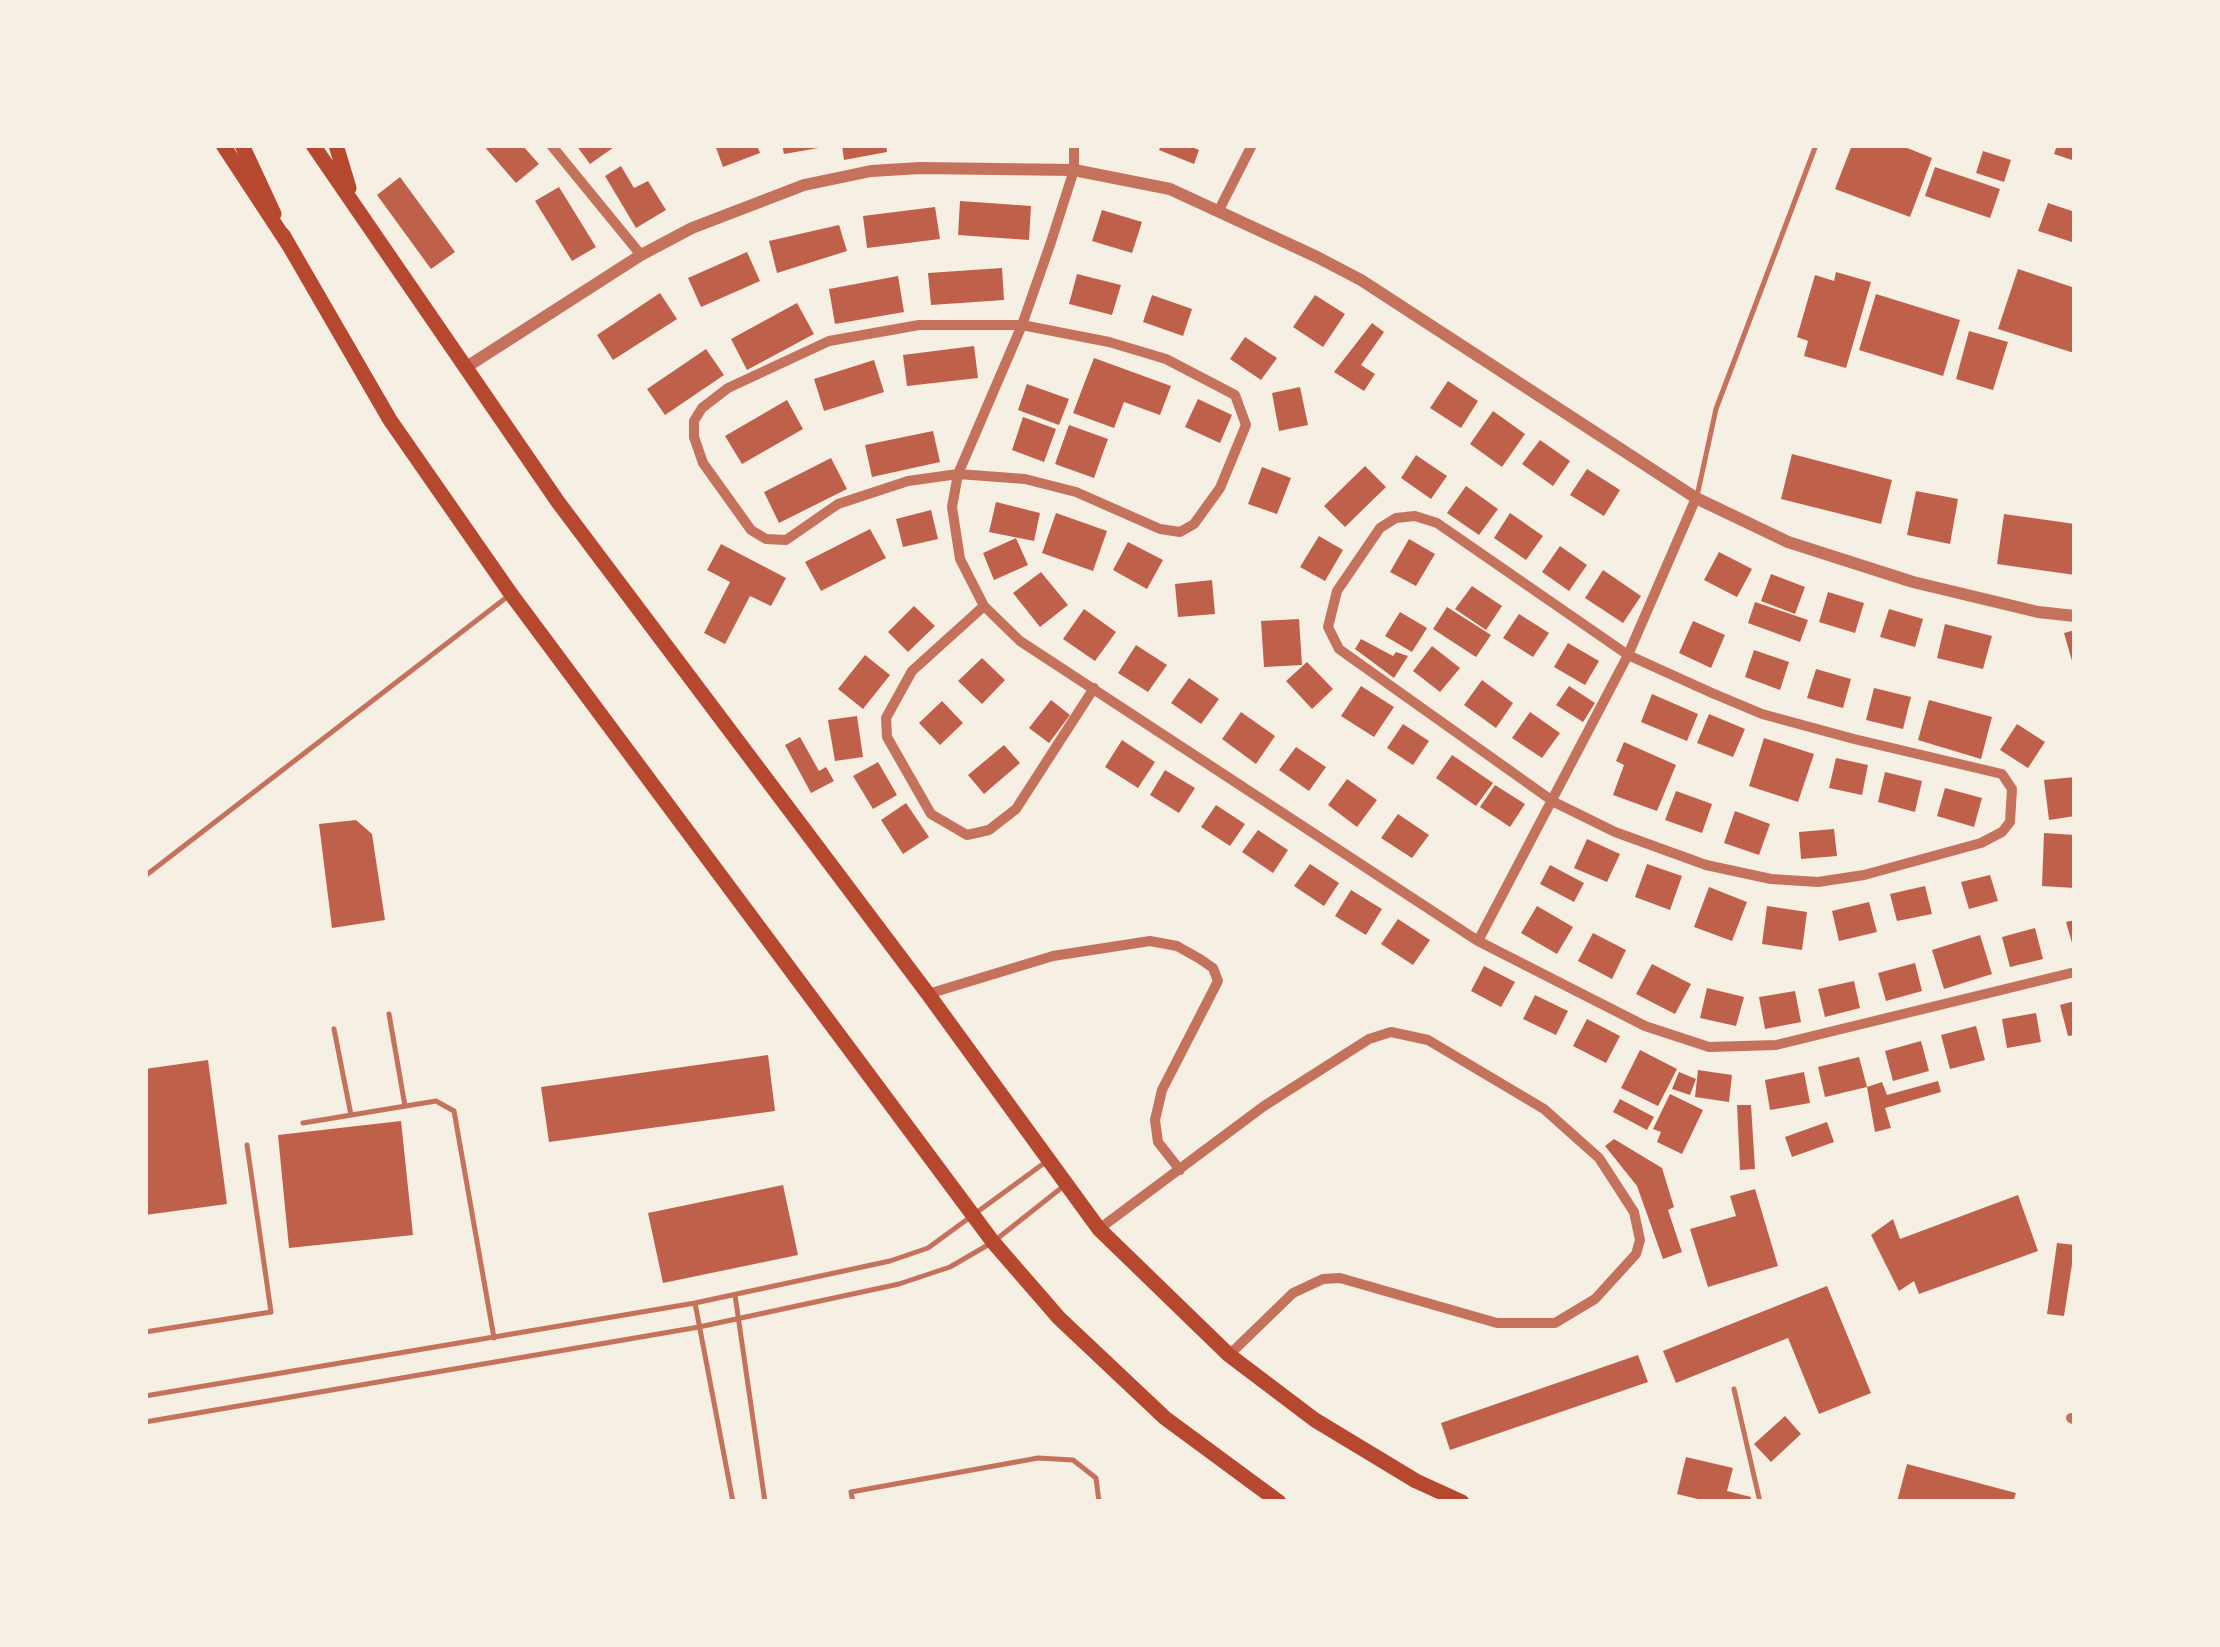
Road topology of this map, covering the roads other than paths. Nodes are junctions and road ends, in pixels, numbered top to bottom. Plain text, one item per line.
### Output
1 (223, 145) edge
2 (242, 145) edge
3 (313, 145) edge
4 (336, 145) edge
5 (551, 145) edge
6 (1074, 145) edge
7 (1252, 145) edge
8 (1816, 145) edge
9 (1074, 170) junction
10 (355, 206) junction
11 (1220, 210) junction
12 (288, 244) junction
13 (640, 255) junction
14 (1022, 325) junction
15 (468, 366) junction
16 (958, 474) junction
17 (1696, 498) junction
18 (511, 594) junction
19 (984, 606) junction
20 (2075, 616) edge
21 (1628, 655) junction
22 (1094, 688) junction
23 (1554, 802) junction
24 (145, 876) edge
25 (1478, 941) junction
26 (2075, 972) edge
27 (928, 994) junction
28 (389, 1014) dead end
29 (334, 1029) dead end
30 (405, 1106) junction
31 (351, 1115) junction
32 (303, 1123) dead end
33 (248, 1145) dead end
34 (1049, 1160) junction
35 (1180, 1170) junction
36 (1067, 1184) junction
37 (974, 1217) junction
38 (1099, 1229) junction
39 (993, 1242) junction
40 (735, 1296) junction
41 (695, 1304) junction
42 (739, 1318) junction
43 (699, 1326) junction
44 (145, 1332) edge
45 (494, 1338) junction
46 (1229, 1354) junction
47 (1734, 1390) dead end
48 (145, 1396) edge
49 (145, 1422) edge
50 (732, 1502) edge
51 (765, 1502) edge
52 (853, 1502) edge
53 (1099, 1502) edge
54 (1279, 1502) edge
55 (1462, 1502) edge
56 (1760, 1502) edge

1 - 12 main road
2 - 12 main road
3 - 10 main road
4 - 10 main road
5 - 13 street
6 - 9 street
7 - 11 street
8 - 17 lane
9 - 11 street
9 - 13 street
9 - 14 street
10 - 15 main road
11 - 17 street
12 - 18 main road
13 - 15 street
14 - 16 street
14 - 16 street
14 - 16 street
15 - 27 main road
16 - 19 street
17 - 20 street
17 - 21 street
18 - 24 lane
18 - 37 main road
19 - 22 street
19 - 22 street
21 - 23 street
21 - 23 street
21 - 23 street
22 - 25 street
23 - 25 street
25 - 26 street
27 - 34 main road
27 - 35 street
28 - 30 lane
29 - 31 lane
30 - 31 lane
30 - 45 lane
31 - 32 lane
33 - 44 lane
34 - 36 main road
34 - 37 lane
35 - 38 street
35 - 46 street
36 - 38 main road
36 - 39 lane
37 - 39 main road
37 - 40 lane
38 - 46 main road
39 - 42 lane
39 - 54 main road
40 - 41 lane
40 - 42 lane
41 - 43 lane
41 - 45 lane
42 - 43 lane
42 - 51 lane
43 - 49 lane
43 - 50 lane
45 - 48 lane
46 - 55 main road
47 - 56 lane
52 - 53 lane

